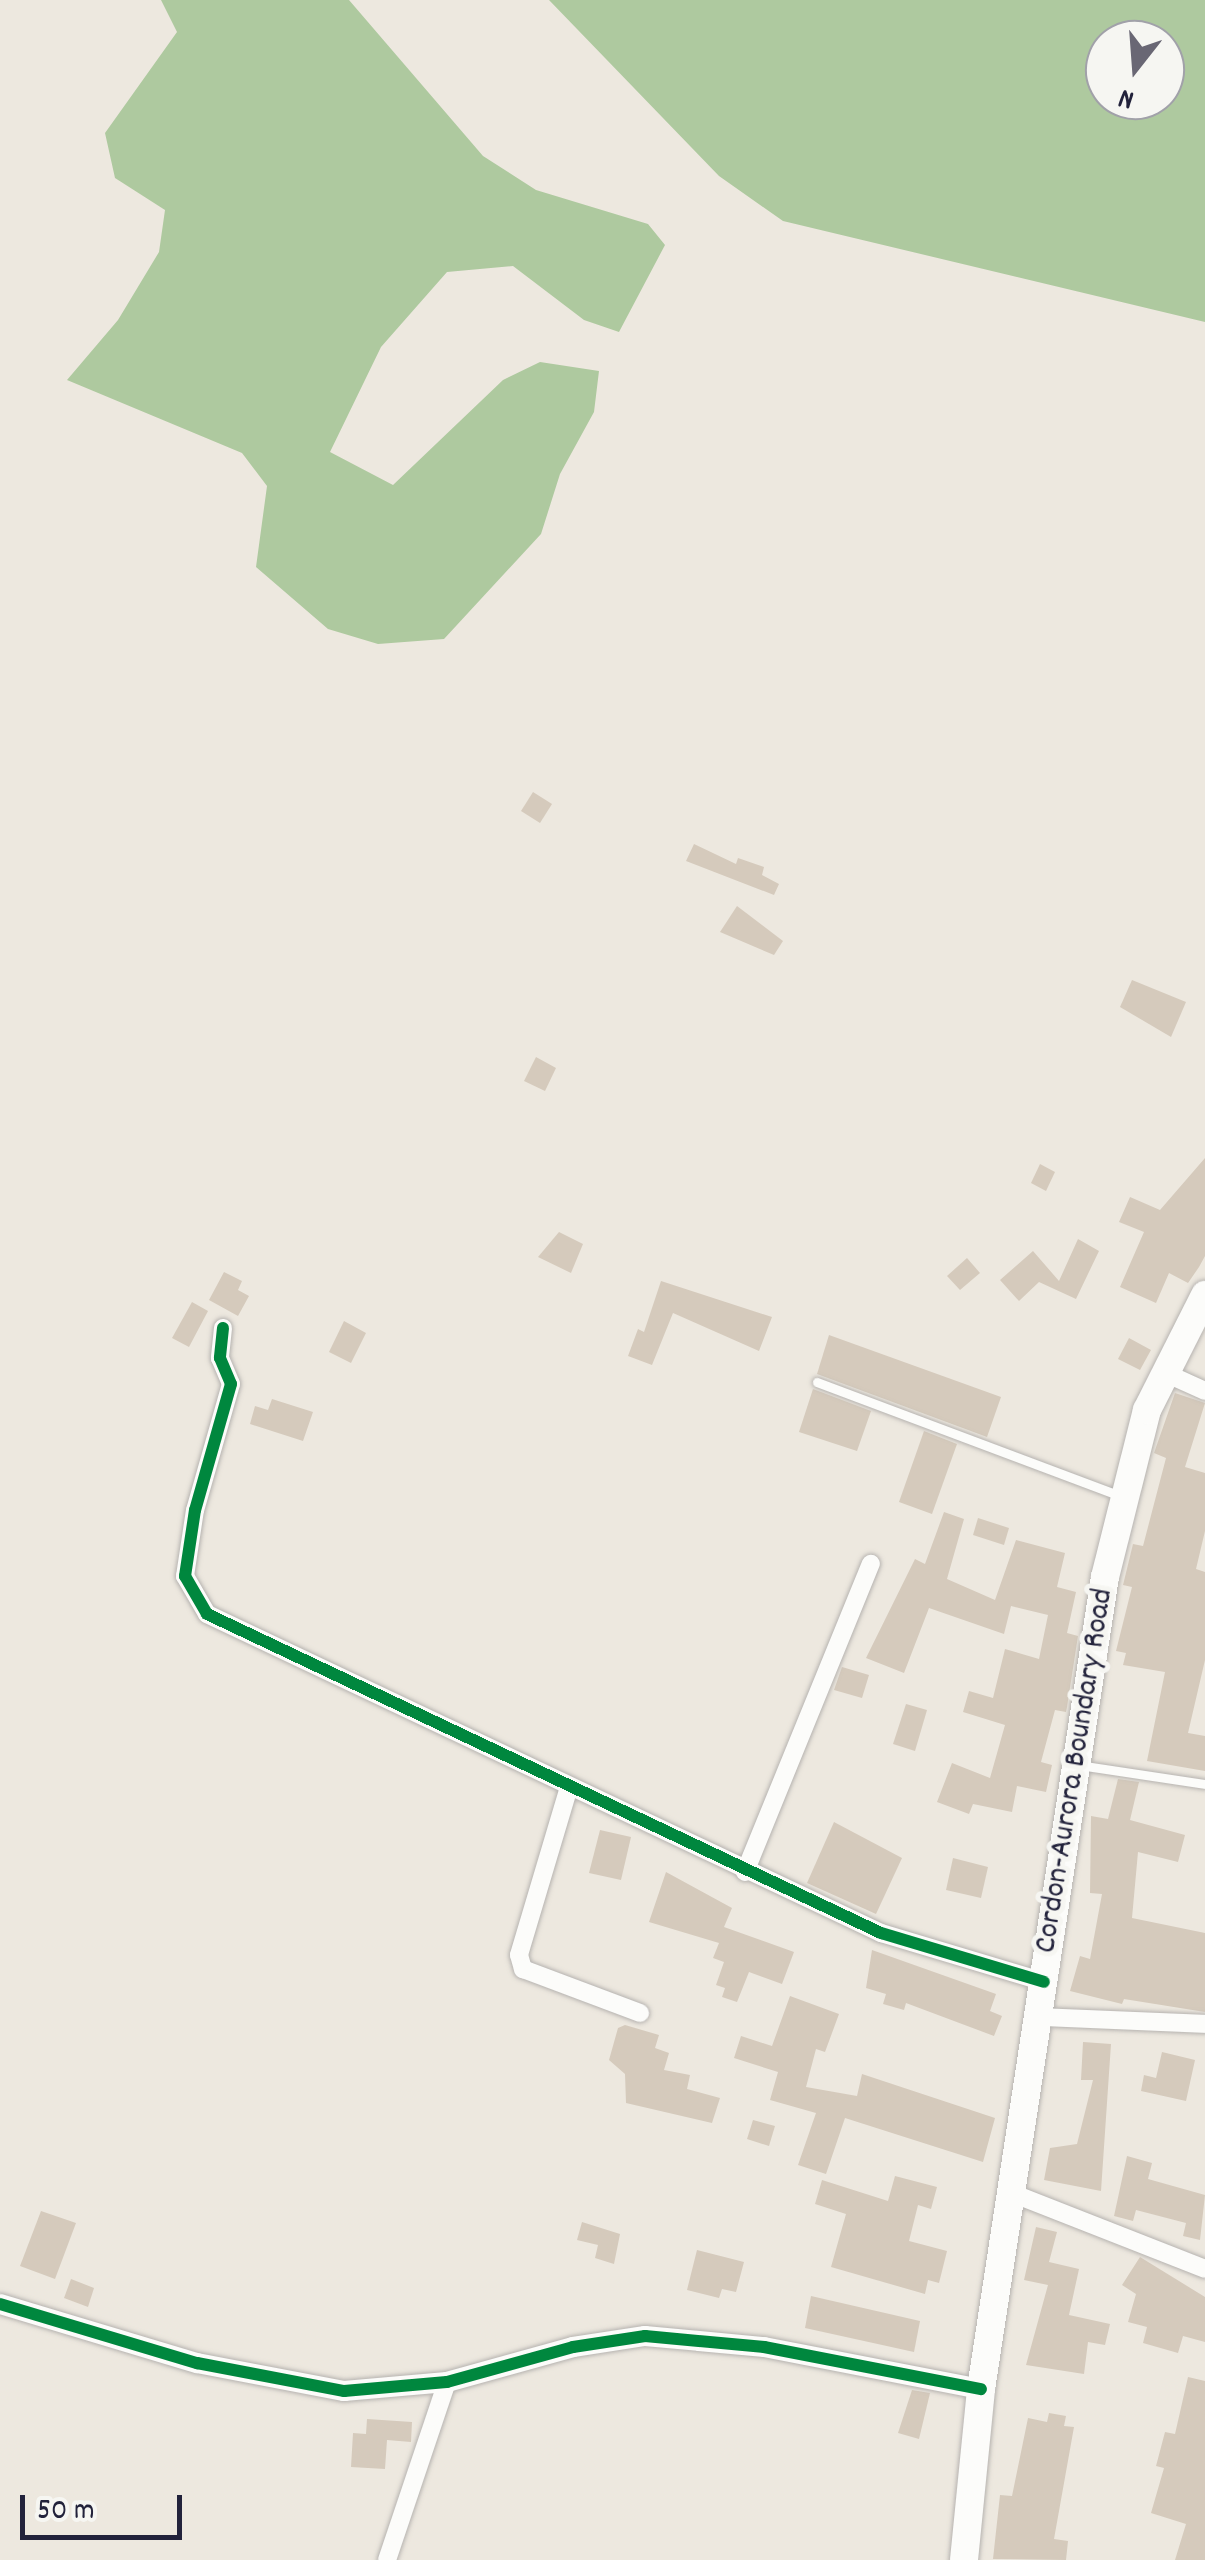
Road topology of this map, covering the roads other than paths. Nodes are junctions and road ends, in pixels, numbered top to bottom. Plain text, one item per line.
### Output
1 (1205, 1295) edge
2 (222, 1328) dead end
3 (1163, 1372) junction
4 (817, 1382) dead end
5 (1205, 1391) edge
6 (1123, 1497) junction
7 (872, 1564) dead end
8 (1077, 1765) junction
9 (1205, 1784) edge
10 (569, 1787) junction
11 (745, 1872) junction
12 (1044, 1982) junction
13 (640, 2013) dead end
14 (1041, 2017) junction
15 (1205, 2024) edge
16 (1014, 2194) junction
17 (1205, 2269) edge
18 (0, 2304) edge
19 (447, 2382) junction
20 (981, 2389) junction
21 (387, 2560) edge
22 (964, 2560) edge

1 - 3 main road, Cordon-Aurora Boundary Road
2 - 10 street
3 - 5 street
3 - 6 main road, Cordon-Aurora Boundary Road
4 - 6 lane
6 - 8 main road, Cordon-Aurora Boundary Road
7 - 11 street
8 - 9 lane
8 - 12 main road, Cordon-Aurora Boundary Road
10 - 11 street
10 - 13 street
11 - 12 street
12 - 14 main road, Cordon-Aurora Boundary Road
14 - 15 street
14 - 16 main road, Cordon-Aurora Boundary Road
16 - 17 street
16 - 20 main road, Cordon-Aurora Boundary Road
18 - 19 street
19 - 20 street
19 - 21 street
20 - 22 main road, Cordon-Aurora Boundary Road

